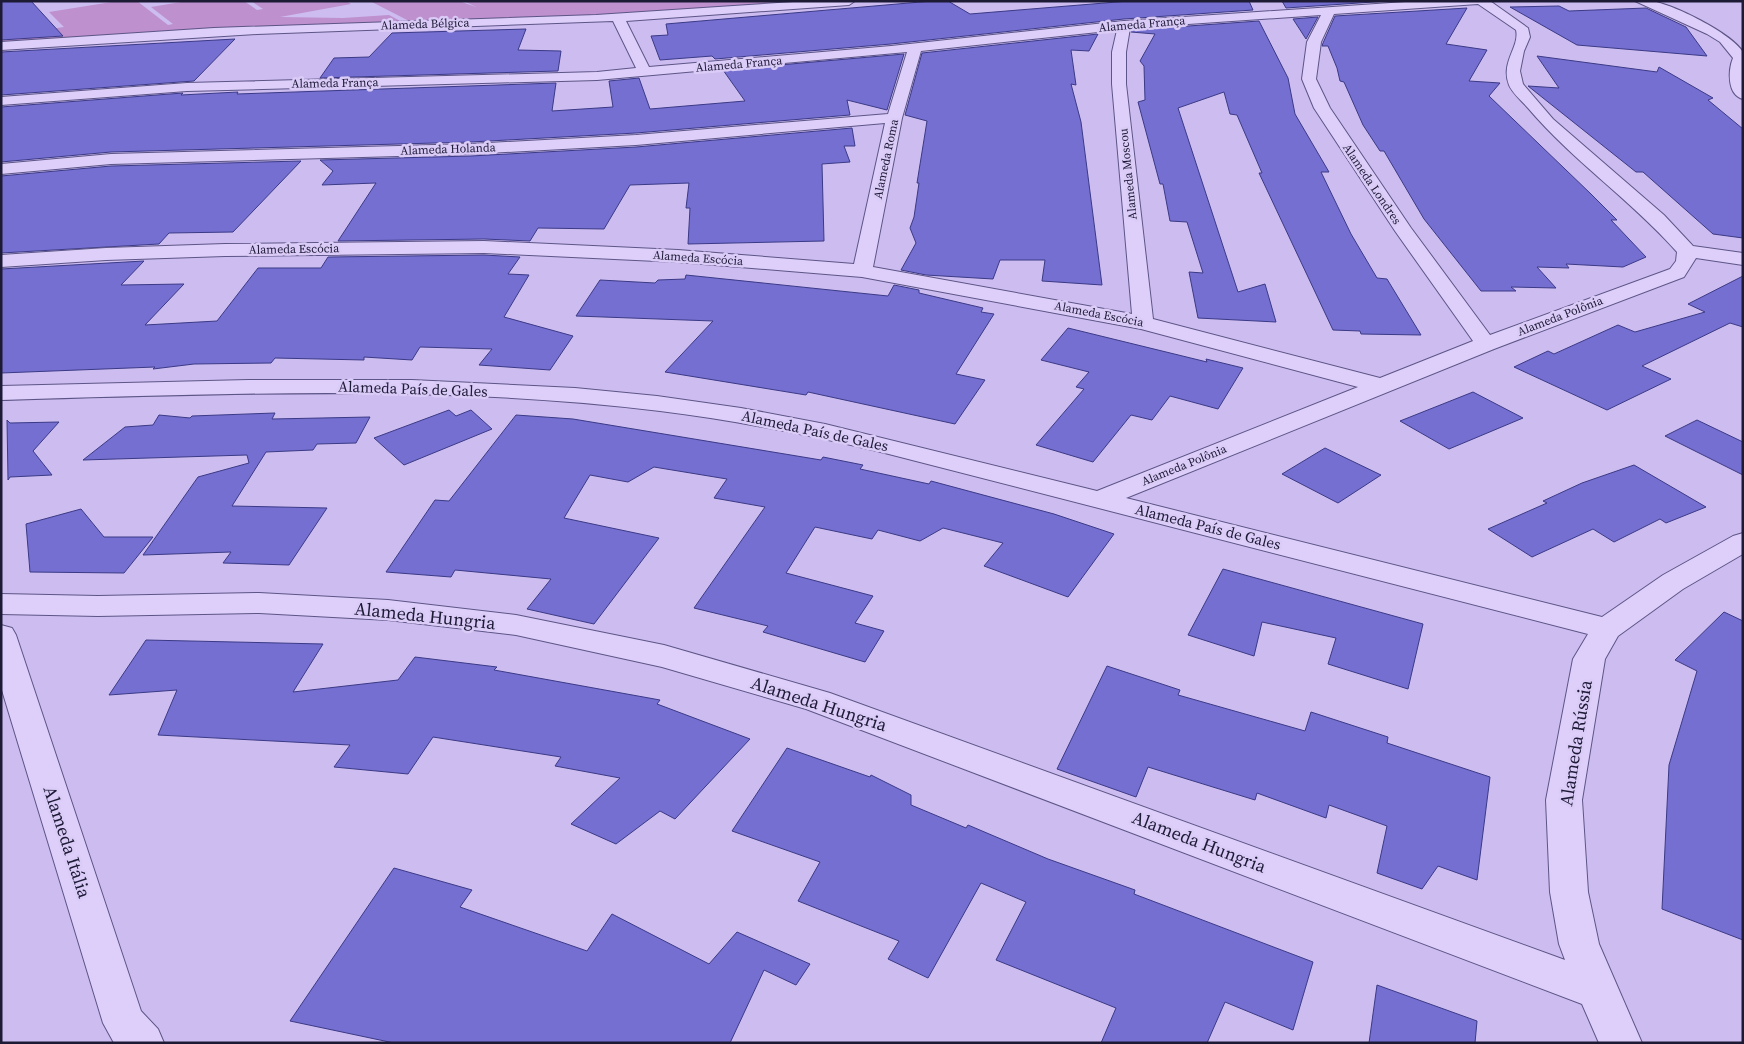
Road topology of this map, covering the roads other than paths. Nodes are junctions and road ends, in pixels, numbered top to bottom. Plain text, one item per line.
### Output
1 (849, 1) edge
2 (1476, 1) edge
3 (1482, 1) edge
4 (1641, 1) edge
5 (1330, 10) junction
6 (618, 18) junction
7 (1124, 25) junction
8 (1, 46) edge
9 (915, 48) junction
10 (645, 72) junction
11 (1743, 95) edge
12 (1, 101) edge
13 (894, 118) junction
14 (1, 169) edge
15 (1687, 251) junction
16 (1743, 260) edge
17 (1, 261) edge
18 (862, 271) junction
19 (1143, 323) junction
20 (1486, 344) junction
21 (1382, 386) junction
22 (1, 393) edge
23 (1100, 499) junction
24 (1743, 542) edge
25 (1, 604) edge
26 (1607, 629) junction
27 (1, 635) edge
28 (1597, 991) junction
29 (143, 1043) edge
30 (1621, 1043) edge

1 - 6 street, Alameda Bélgica
2 - 5 street, Alameda França
3 - 15 street
4 - 11 street
5 - 7 street, Alameda França
5 - 20 street, Alameda Londres
6 - 8 street, Alameda Bélgica
6 - 10 street
7 - 9 street, Alameda França
7 - 19 street, Alameda Moscou
9 - 10 street, Alameda França
9 - 13 street, Alameda Roma
10 - 12 street, Alameda França
13 - 14 street, Alameda Holanda
13 - 18 street, Alameda Roma
15 - 16 street
15 - 20 street, Alameda Polônia
17 - 18 street, Alameda Escócia
18 - 19 street, Alameda Escócia
19 - 21 street, Alameda Escócia
20 - 21 street, Alameda Polônia
21 - 23 street, Alameda Polônia
22 - 23 street, Alameda País de Gales
23 - 26 street, Alameda País de Gales
24 - 26 street, Alameda Rússia
25 - 28 street, Alameda Hungria
26 - 28 street, Alameda Rússia
27 - 29 street, Alameda Itália
28 - 30 street, Alameda Rússia

